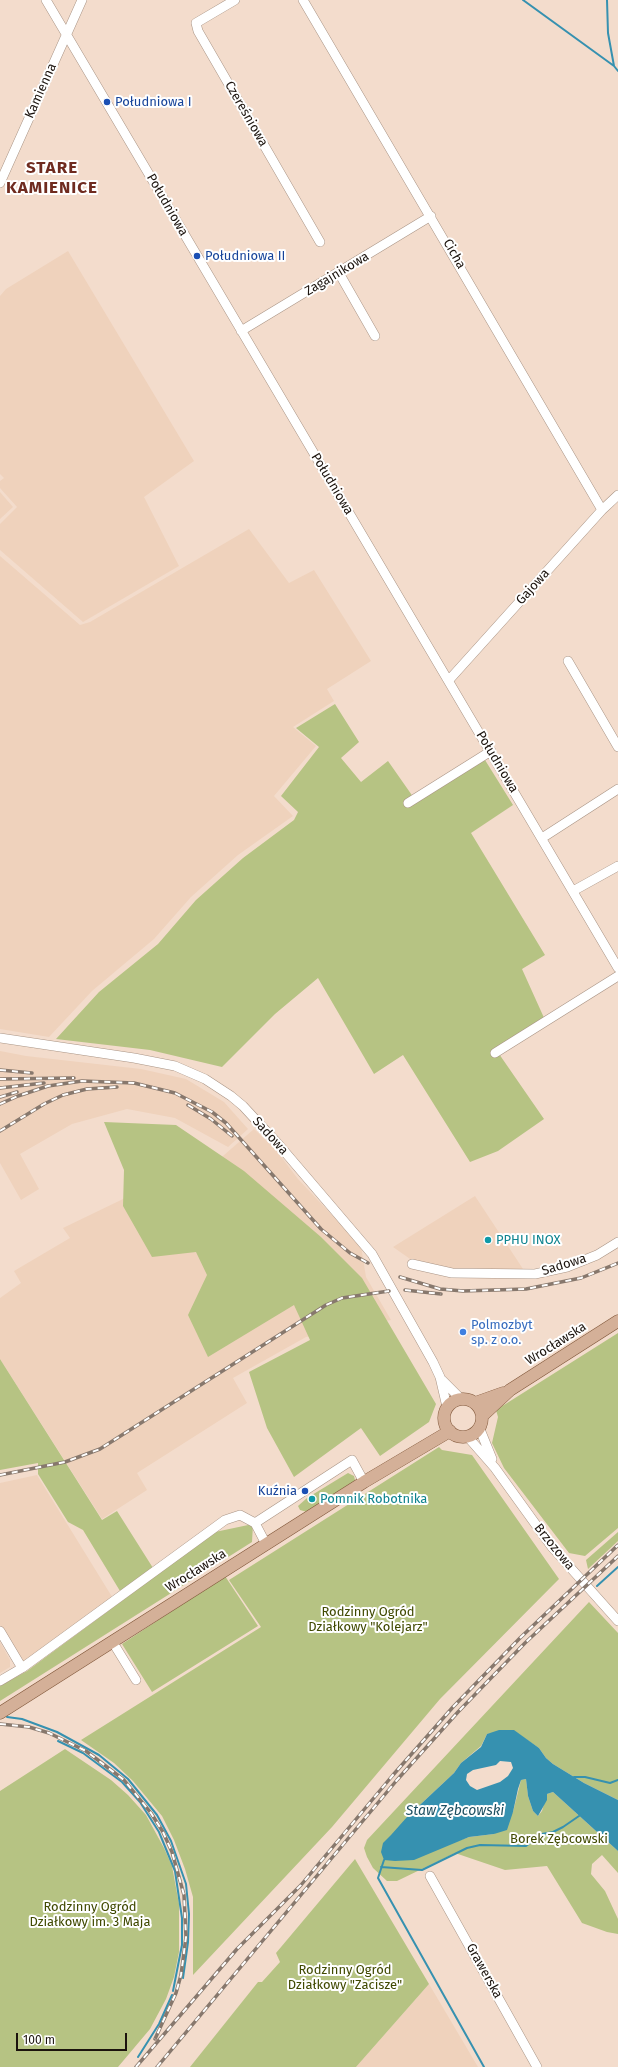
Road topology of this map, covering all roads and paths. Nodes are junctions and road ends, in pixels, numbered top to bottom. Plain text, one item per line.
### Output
1 (46, 0) edge
2 (82, 0) edge
3 (235, 0) edge
4 (303, 0) edge
5 (66, 34) junction
6 (0, 183) edge
7 (431, 216) junction
8 (320, 242) dead end
9 (339, 273) junction
10 (241, 331) junction
11 (375, 336) dead end
12 (618, 495) edge
13 (602, 510) junction
14 (568, 661) dead end
15 (449, 680) junction
16 (618, 747) edge
17 (491, 751) junction
18 (618, 789) edge
19 (408, 803) dead end
20 (542, 838) junction
21 (618, 866) edge
22 (574, 891) junction
23 (618, 968) edge
24 (618, 976) edge
25 (0, 1038) edge
26 (495, 1053) dead end
27 (618, 1242) edge
28 (412, 1264) dead end
29 (618, 1321) edge
30 (440, 1377) junction
31 (510, 1390) junction
32 (461, 1399) junction
33 (475, 1403) junction
34 (447, 1407) junction
35 (480, 1421) junction
36 (448, 1427) junction
37 (468, 1436) junction
38 (495, 1468) junction
39 (364, 1482) junction
40 (255, 1523) junction
41 (266, 1544) junction
42 (618, 1621) edge
43 (0, 1631) edge
44 (112, 1641) junction
45 (22, 1668) junction
46 (136, 1680) dead end
47 (0, 1681) edge
48 (3, 1710) edge
49 (430, 1876) dead end
50 (537, 2067) edge

1 - 5 street, Południowa
2 - 5 street, Kamienna
3 - 8 street, Czereśniowa
4 - 7 street, Cicha
5 - 6 street, Kamienna
5 - 10 street, Południowa
7 - 9 street, Zagajnikowa
7 - 13 street, Cicha
9 - 10 street, Zagajnikowa
9 - 11 street
10 - 15 street, Południowa
12 - 13 street, Gajowa
13 - 15 street, Gajowa
14 - 16 street
15 - 17 street, Południowa
17 - 19 street
17 - 20 street, Południowa
18 - 20 street
20 - 22 street, Południowa
21 - 22 street
22 - 23 street, Południowa
24 - 26 street
25 - 30 street, Sadowa
27 - 28 street, Sadowa
29 - 31 main road, Wrocławska
30 - 32 street, Sadowa
30 - 34 street, Sadowa
31 - 33 main road, Wrocławska
31 - 35 main road, Wrocławska
32 - 33 main road
32 - 34 main road
33 - 35 main road
34 - 36 main road
35 - 37 main road
35 - 38 street, Brzozowa
36 - 37 main road
36 - 39 main road, Wrocławska
37 - 38 street, Brzozowa
38 - 42 street, Brzozowa
39 - 40 street
39 - 41 main road, Wrocławska
40 - 41 street
40 - 45 street
41 - 44 main road, Wrocławska
43 - 45 street
44 - 46 street
44 - 48 main road, Wrocławska
45 - 47 street
49 - 50 street, Grawerska

